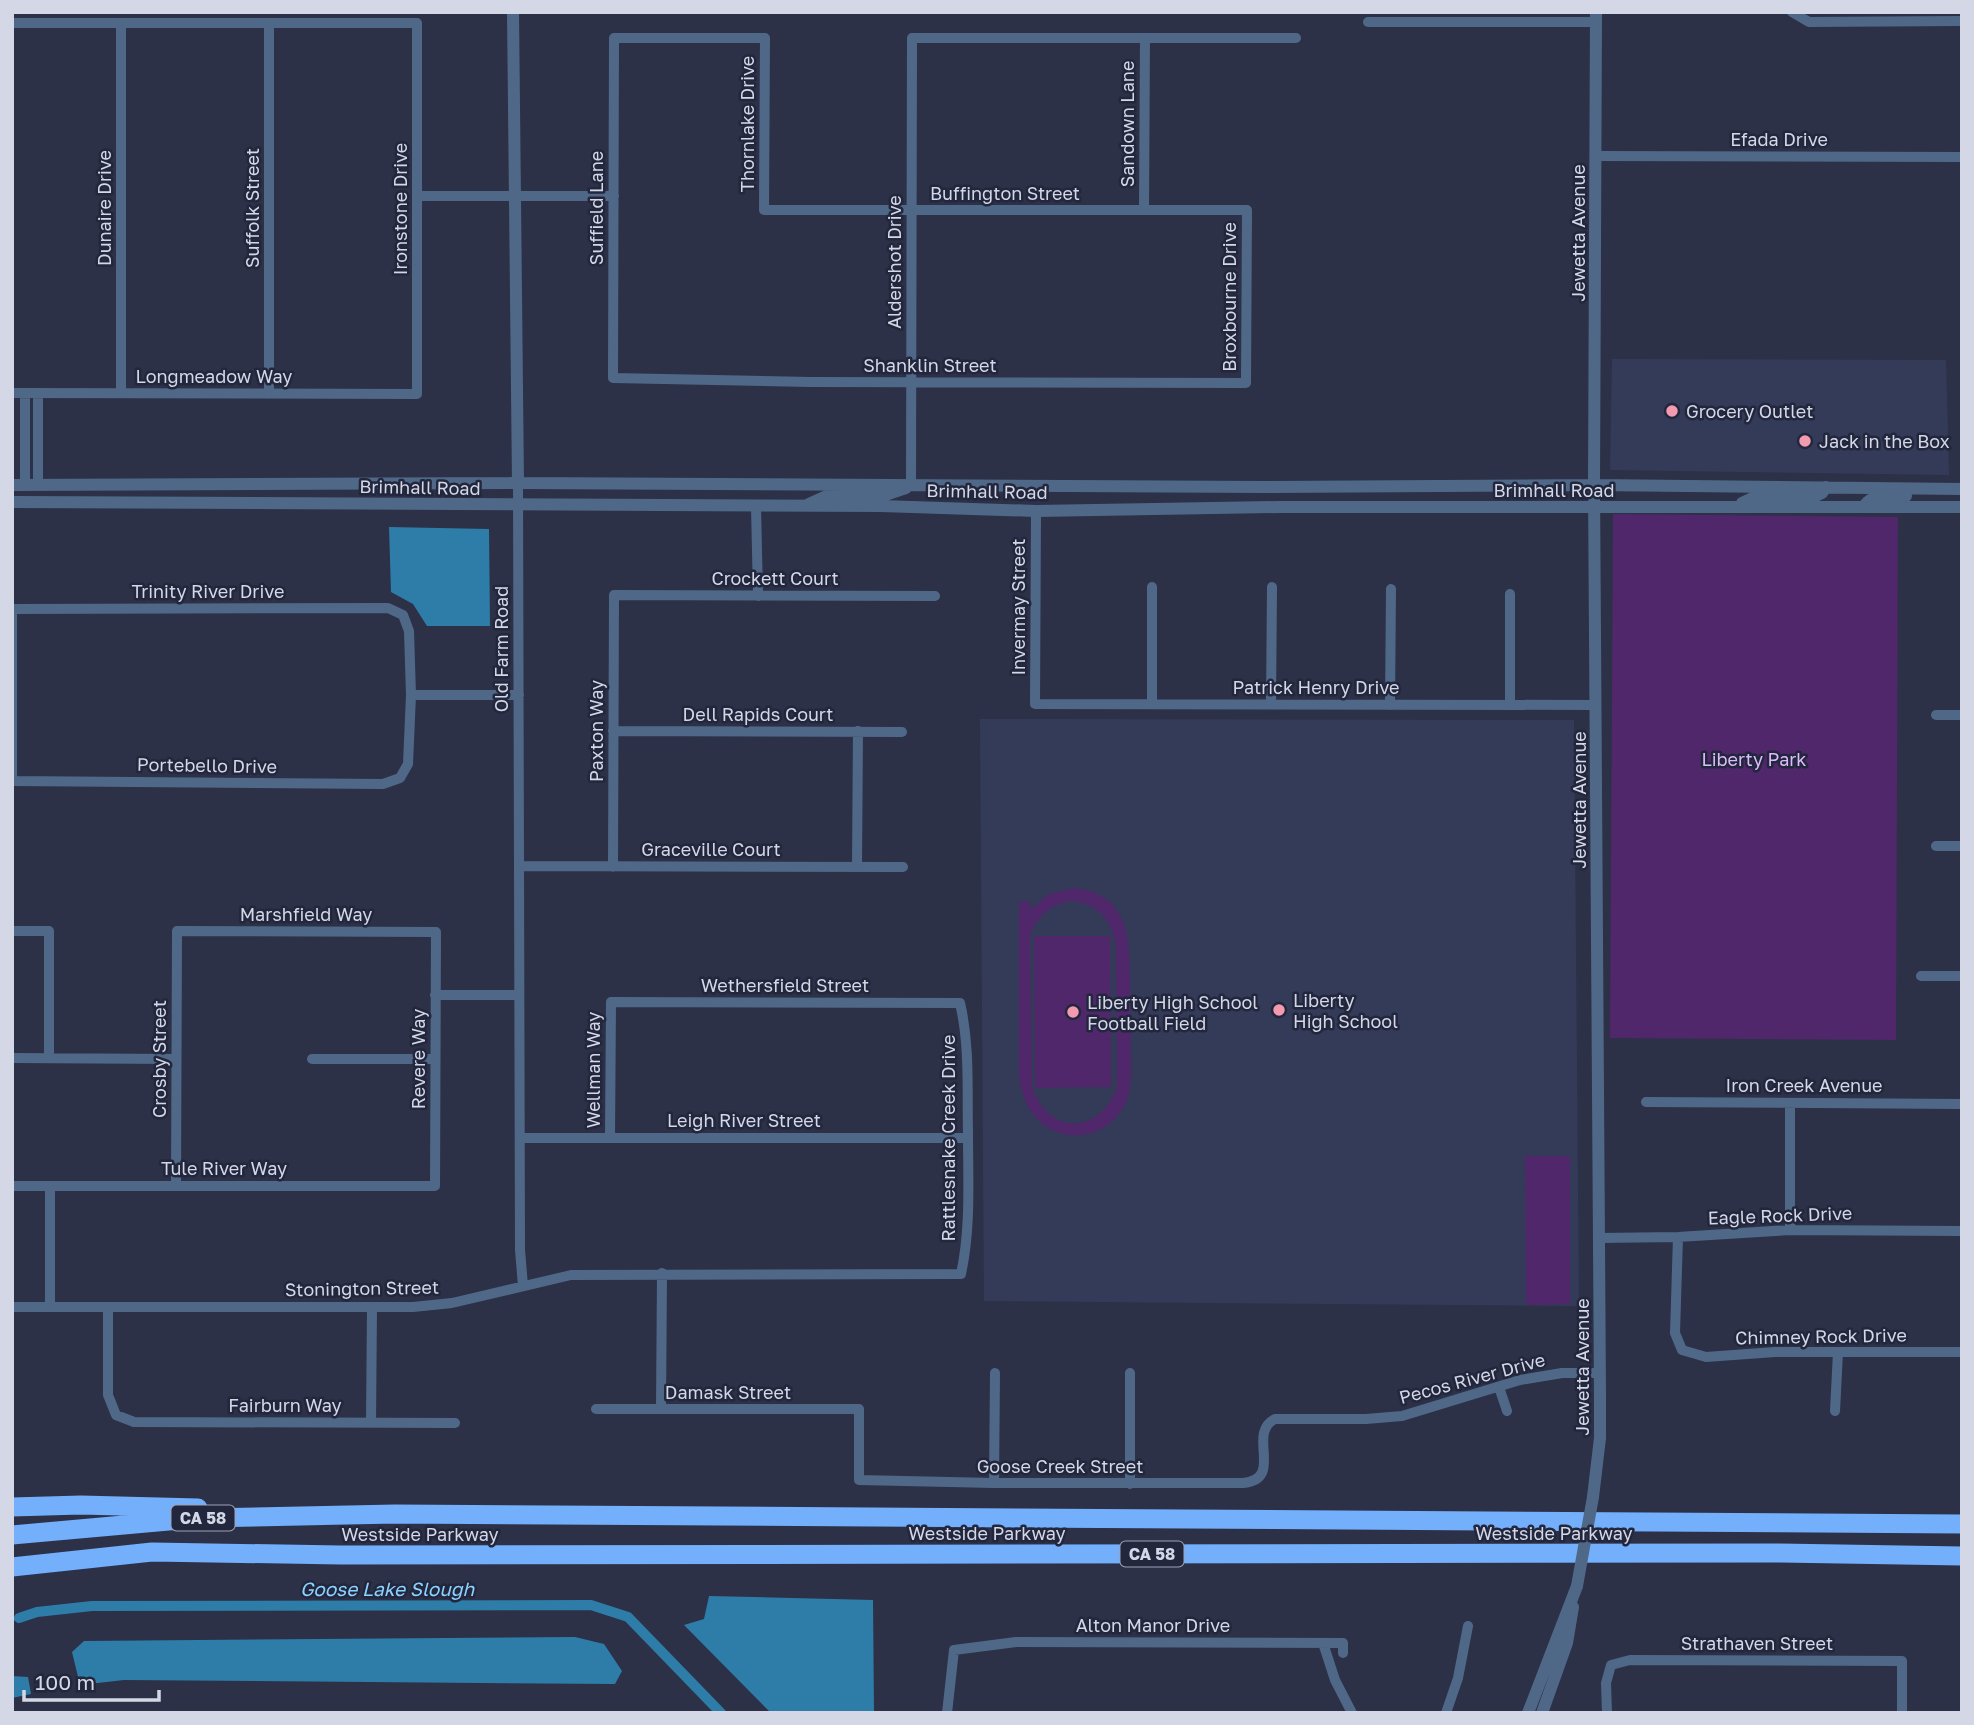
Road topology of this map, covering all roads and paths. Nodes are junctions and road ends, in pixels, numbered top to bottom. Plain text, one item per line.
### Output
1 (513, 12) edge
2 (1792, 12) edge
3 (1596, 17) edge
4 (1853, 17) edge
5 (1962, 21) edge
6 (1368, 22) dead end
7 (12, 23) edge
8 (121, 23) junction
9 (269, 23) junction
10 (765, 38) joint
11 (1145, 38) junction
12 (1296, 38) dead end
13 (1596, 156) junction
14 (1962, 157) edge
15 (417, 196) junction
16 (515, 196) junction
17 (614, 196) junction
18 (764, 210) joint
19 (912, 210) junction
20 (1144, 210) junction
21 (1247, 210) joint
22 (613, 378) joint
23 (912, 382) junction
24 (1246, 383) joint
25 (12, 393) edge
26 (26, 393) junction
27 (38, 393) junction
28 (121, 393) junction
29 (269, 394) junction
30 (417, 394) joint
31 (518, 483) junction
32 (25, 485) edge
33 (911, 485) junction
34 (1594, 485) junction
35 (1826, 487) junction
36 (1947, 489) junction
37 (1962, 489) edge
38 (12, 492) edge
39 (12, 502) edge
40 (518, 506) junction
41 (756, 506) junction
42 (806, 506) junction
43 (1735, 506) junction
44 (1864, 506) junction
45 (1962, 507) edge
46 (1595, 508) junction
47 (1035, 511) junction
48 (1152, 587) dead end
49 (1272, 587) dead end
50 (1391, 589) dead end
51 (1510, 594) dead end
52 (614, 595) joint
53 (758, 596) junction
54 (935, 596) dead end
55 (12, 608) edge
56 (12, 695) edge
57 (411, 695) junction
58 (519, 695) junction
59 (1035, 704) joint
60 (1152, 704) junction
61 (1271, 704) junction
62 (1391, 705) junction
63 (1510, 705) junction
64 (1596, 705) junction
65 (1936, 715) dead end
66 (1962, 715) edge
67 (613, 731) junction
68 (858, 732) junction
69 (902, 732) dead end
70 (12, 781) edge
71 (1936, 846) dead end
72 (1962, 846) edge
73 (519, 866) junction
74 (613, 867) junction
75 (858, 867) junction
76 (903, 867) dead end
77 (12, 931) edge
78 (177, 931) joint
79 (436, 932) joint
80 (1921, 976) dead end
81 (1962, 976) edge
82 (435, 995) junction
83 (519, 995) junction
84 (611, 1002) joint
85 (960, 1003) joint
86 (12, 1058) edge
87 (49, 1058) junction
88 (177, 1059) junction
89 (312, 1059) dead end
90 (435, 1059) junction
91 (1646, 1102) dead end
92 (1790, 1103) junction
93 (1962, 1104) edge
94 (520, 1138) junction
95 (610, 1138) junction
96 (968, 1138) junction
97 (12, 1186) edge
98 (50, 1186) junction
99 (176, 1186) junction
100 (435, 1186) joint
101 (1790, 1230) junction
102 (1962, 1231) edge
103 (1678, 1237) junction
104 (1600, 1238) junction
105 (662, 1273) junction
106 (961, 1274) joint
107 (523, 1286) junction
108 (12, 1307) edge
109 (50, 1307) junction
110 (108, 1307) junction
111 (372, 1307) junction
112 (1838, 1352) junction
113 (1962, 1352) edge
114 (995, 1373) dead end
115 (1130, 1373) dead end
116 (1600, 1373) junction
117 (1499, 1387) junction
118 (596, 1409) dead end
119 (661, 1409) junction
120 (1507, 1411) dead end
121 (1835, 1411) dead end
122 (372, 1422) junction
123 (455, 1423) dead end
124 (1259, 1476) joint
125 (859, 1479) joint
126 (994, 1483) junction
127 (1130, 1484) junction
128 (12, 1507) edge
129 (395, 1514) junction
130 (1962, 1524) edge
131 (12, 1535) edge
132 (341, 1555) junction
133 (1962, 1556) edge
134 (12, 1567) edge
135 (12, 1580) edge
136 (1577, 1586) junction
137 (1468, 1626) dead end
138 (1323, 1643) junction
139 (1343, 1653) dead end
140 (947, 1713) edge
141 (1352, 1713) edge
142 (1446, 1713) edge
143 (1528, 1713) edge
144 (1542, 1713) edge
145 (1607, 1713) edge
146 (1902, 1713) edge

1 - 16 street, Old Farm Road
2 - 4 street
3 - 6 street
3 - 13 street, Jewetta Avenue
4 - 5 street
7 - 8 street
8 - 9 street
8 - 28 street, Dunaire Drive
9 - 15 street, Ironstone Drive
9 - 29 street, Suffolk Street
10 - 17 street, Suffield Lane
10 - 18 street, Thornlake Drive
11 - 12 street
11 - 19 street, Aldershot Drive
11 - 20 street, Sandown Lane
13 - 14 street, Efada Drive
13 - 34 street, Jewetta Avenue
15 - 16 street
15 - 30 street, Ironstone Drive
16 - 17 street
16 - 31 street, Old Farm Road
17 - 22 street, Suffield Lane
18 - 19 street, Buffington Street
19 - 20 street, Buffington Street
19 - 23 street, Aldershot Drive
20 - 21 street, Buffington Street
21 - 24 street, Broxbourne Drive
22 - 23 street, Shanklin Street
23 - 24 street, Shanklin Street
23 - 33 street, Aldershot Drive
25 - 26 street, Longmeadow Way
26 - 27 street, Longmeadow Way
26 - 32 street
27 - 28 street, Longmeadow Way
27 - 32 street
28 - 29 street, Longmeadow Way
29 - 30 street, Longmeadow Way
31 - 32 street, Brimhall Road
31 - 33 street, Brimhall Road
31 - 40 street, Old Farm Road
32 - 38 street, Brimhall Road
33 - 34 street, Brimhall Road
33 - 42 street
34 - 35 street, Brimhall Road
34 - 46 street, Jewetta Avenue
35 - 36 street, Brimhall Road
35 - 43 street
36 - 37 street, Brimhall Road
36 - 44 street
39 - 40 street, Brimhall Road
40 - 41 street, Brimhall Road
40 - 58 street, Old Farm Road
41 - 42 street, Brimhall Road
41 - 53 street
42 - 47 street, Brimhall Road
43 - 44 street, Brimhall Road
43 - 46 street, Brimhall Road
44 - 45 street, Brimhall Road
46 - 47 street, Brimhall Road
46 - 64 street, Jewetta Avenue
47 - 59 street, Invermay Street
48 - 60 street
49 - 61 street
50 - 62 street
51 - 63 street
52 - 53 street, Crockett Court
52 - 67 street, Paxton Way
53 - 54 street, Crockett Court
55 - 56 street
55 - 57 street, Trinity River Drive
56 - 70 street
57 - 58 street
57 - 70 street, Portebello Drive
58 - 73 street, Old Farm Road
59 - 60 street, Patrick Henry Drive
60 - 61 street, Patrick Henry Drive
61 - 62 street, Patrick Henry Drive
62 - 63 street, Patrick Henry Drive
63 - 64 street, Patrick Henry Drive
64 - 104 street, Jewetta Avenue
65 - 66 street
67 - 68 street, Dell Rapids Court
67 - 74 street, Paxton Way
68 - 69 street, Dell Rapids Court
68 - 75 street
71 - 72 street
73 - 74 street, Graceville Court
73 - 83 street, Old Farm Road
74 - 75 street, Graceville Court
75 - 76 street, Graceville Court
77 - 87 street
78 - 79 street, Marshfield Way
78 - 88 street, Crosby Street
79 - 82 street, Revere Way
80 - 81 street
82 - 83 street
82 - 90 street, Revere Way
83 - 94 street, Old Farm Road
84 - 85 street, Wethersfield Street
84 - 95 street, Wellman Way
85 - 96 street, Rattlesnake Creek Drive
86 - 87 street
87 - 88 street
88 - 99 street, Crosby Street
89 - 90 street
90 - 100 street, Revere Way
91 - 92 street, Iron Creek Avenue
92 - 93 street, Iron Creek Avenue
92 - 101 street
94 - 95 street, Leigh River Street
94 - 107 street, Old Farm Road
95 - 96 street, Leigh River Street
96 - 106 street, Rattlesnake Creek Drive
97 - 98 street, Tule River Way
98 - 99 street, Tule River Way
98 - 109 street
99 - 100 street, Tule River Way
101 - 102 street, Eagle Rock Drive
101 - 103 street, Eagle Rock Drive
103 - 104 street, Eagle Rock Drive
103 - 112 street, Chimney Rock Drive
104 - 116 street, Jewetta Avenue
105 - 106 street, Stonington Street
105 - 107 street, Stonington Street
105 - 119 street
107 - 111 street, Stonington Street
108 - 109 street, Stonington Street
109 - 110 street, Stonington Street
110 - 111 street, Stonington Street
110 - 122 street, Fairburn Way
111 - 122 street
112 - 113 street, Chimney Rock Drive
112 - 121 street
114 - 126 street
115 - 127 street
116 - 117 street, Pecos River Drive
116 - 136 street, Jewetta Avenue, bridge
117 - 120 street
117 - 124 street, Pecos River Drive
118 - 119 street, Damask Street
119 - 125 street, Damask Street
122 - 123 street, Fairburn Way
124 - 127 street, Goose Creek Street
125 - 126 street, Goose Creek Street
126 - 127 street, Goose Creek Street
128 - 129 highway
129 - 130 highway, Westside Parkway / CA 58
129 - 131 highway, Westside Parkway / CA 58
132 - 133 highway, Westside Parkway / CA 58
132 - 134 highway, Westside Parkway / CA 58
132 - 135 highway
136 - 143 street, Jewetta Avenue
136 - 144 street, Jewetta Avenue
137 - 142 street
138 - 139 street, Alton Manor Drive
138 - 140 street, Alton Manor Drive
138 - 141 street
145 - 146 street, Strathaven Street

